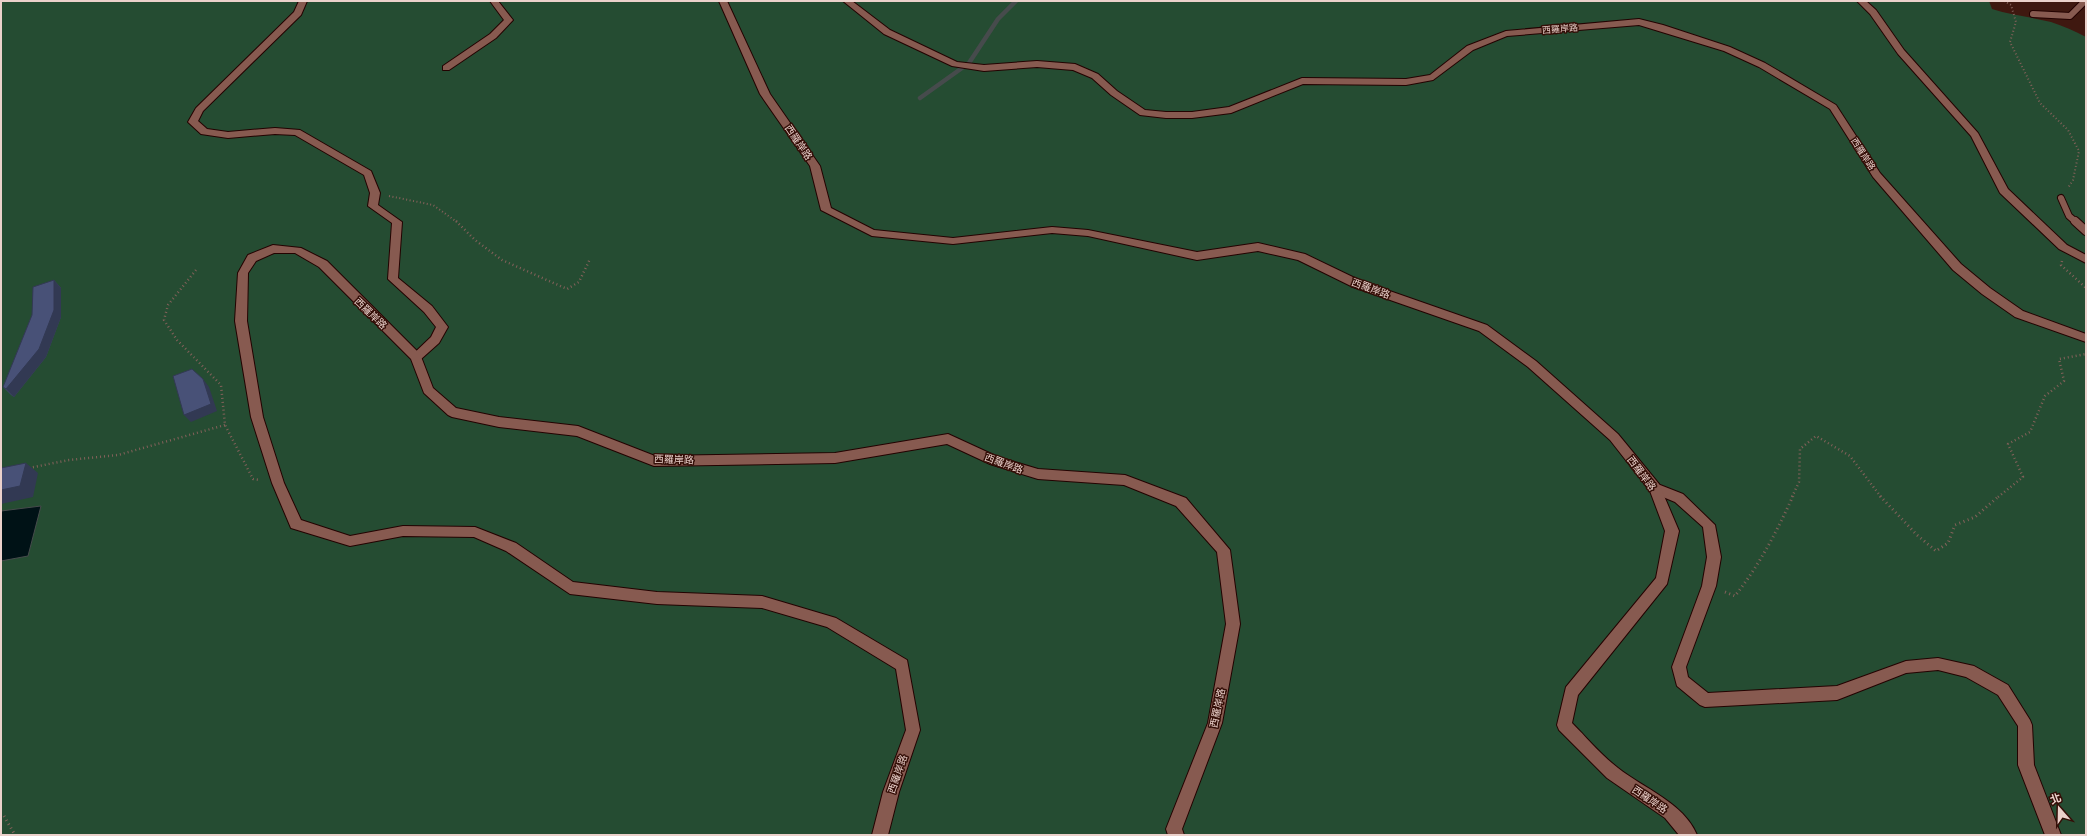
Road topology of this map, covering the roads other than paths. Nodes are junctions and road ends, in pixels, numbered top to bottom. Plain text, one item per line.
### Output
1 (303, 1) edge
2 (494, 1) edge
3 (723, 1) edge
4 (847, 1) edge
5 (1861, 1) edge
6 (2085, 1) edge
7 (2033, 14) dead end
8 (446, 68) dead end
9 (2061, 198) road end
10 (2086, 231) edge
11 (2086, 259) edge
12 (2086, 338) edge
13 (416, 357) junction
14 (1655, 488) junction
15 (880, 835) edge
16 (1176, 835) edge
17 (1688, 835) edge
18 (2053, 835) edge

1 - 13 street
2 - 8 street
3 - 14 street, 西羅岸路
4 - 12 street, 西羅岸路
5 - 11 street
6 - 7 lane
9 - 10 lane
13 - 15 street, 西羅岸路
13 - 16 street, 西羅岸路
14 - 17 street, 西羅岸路
14 - 18 street

